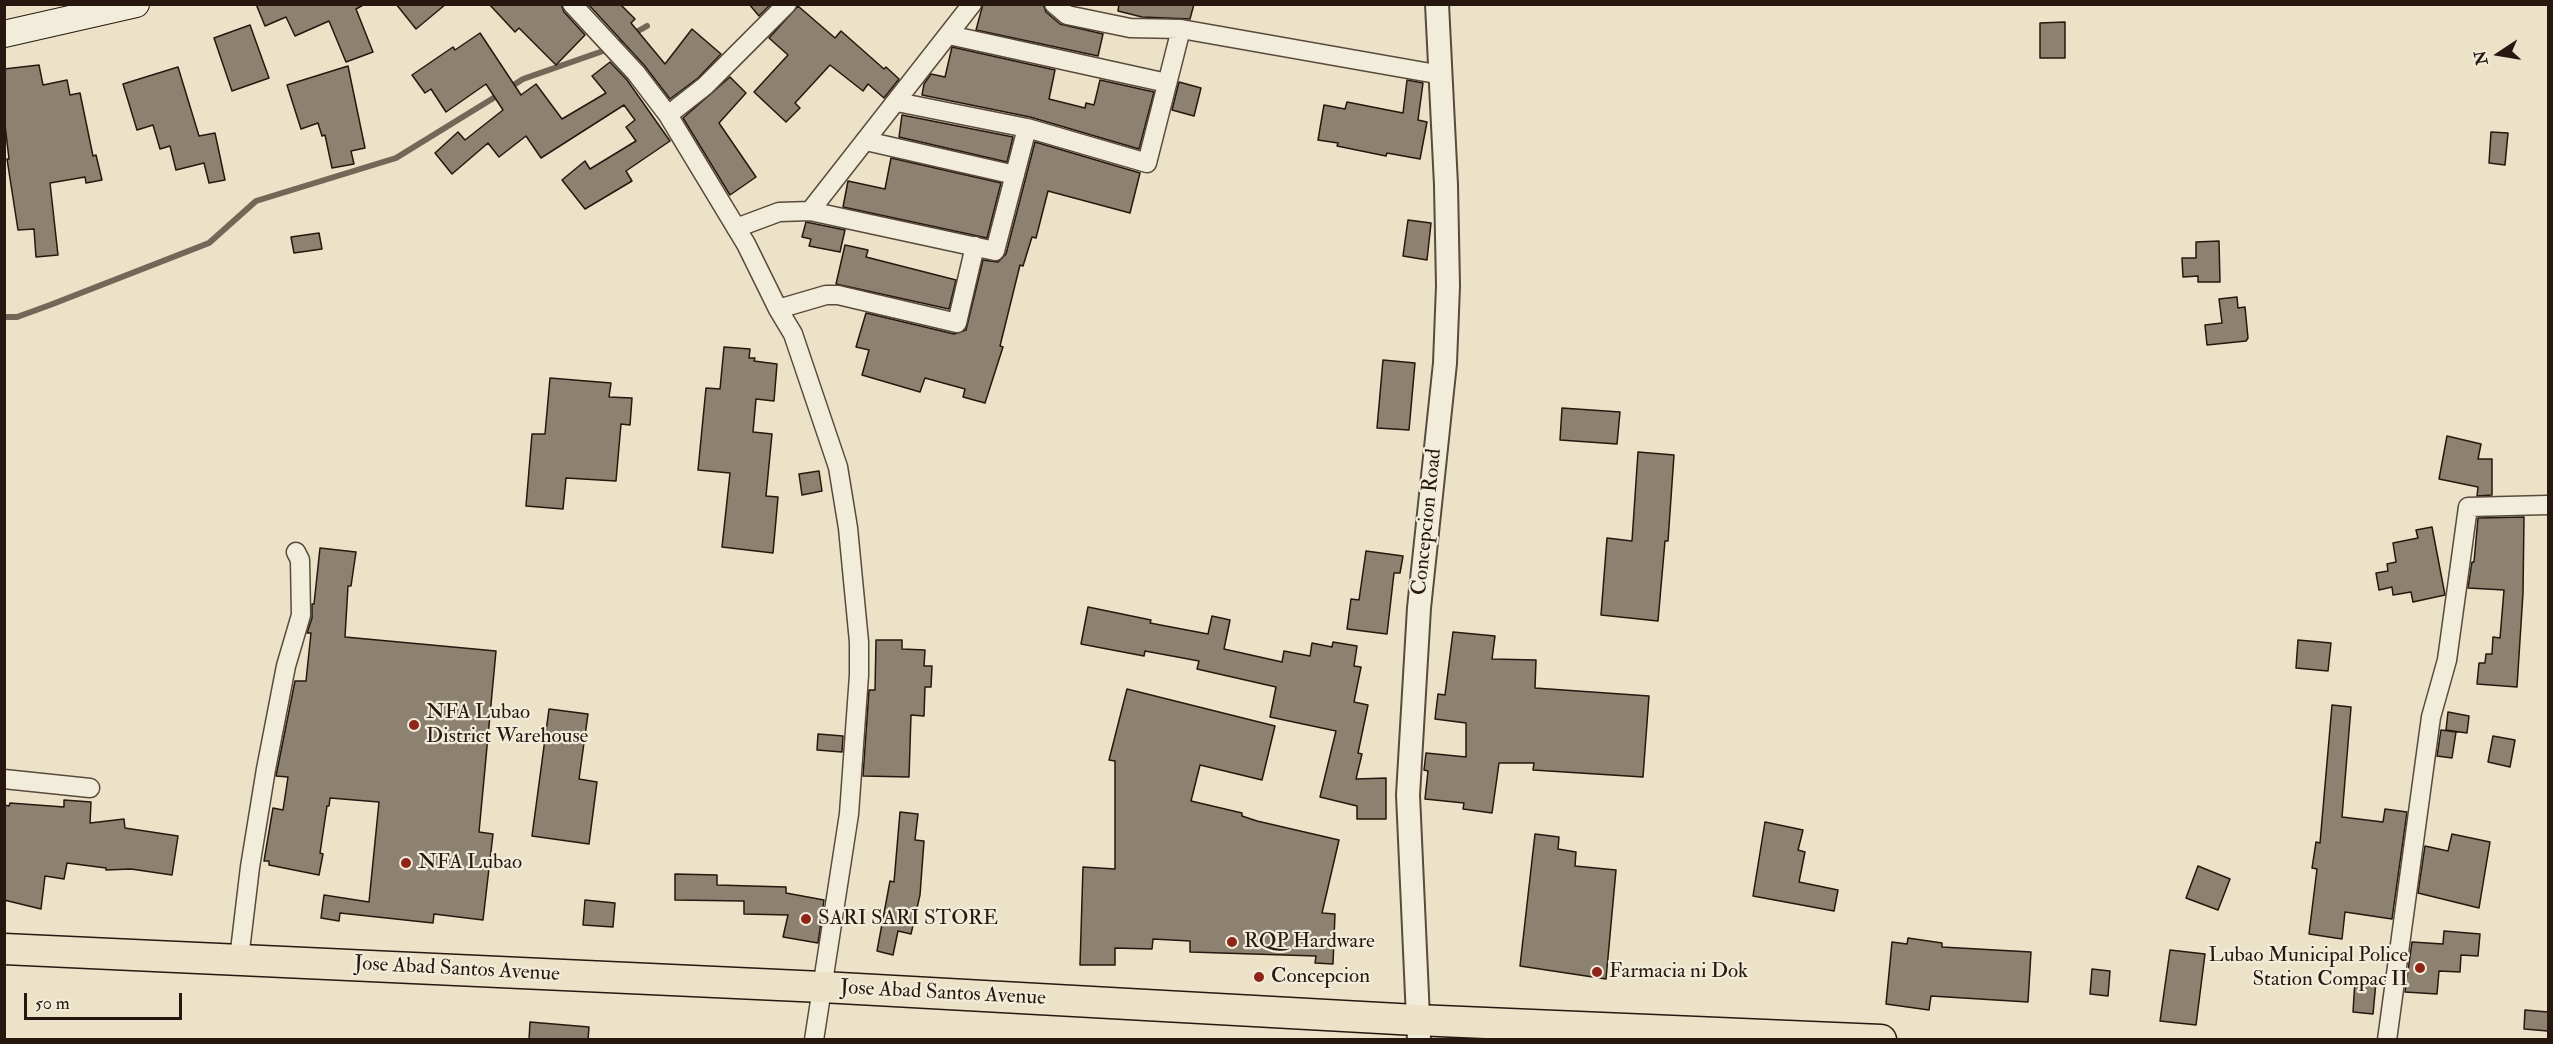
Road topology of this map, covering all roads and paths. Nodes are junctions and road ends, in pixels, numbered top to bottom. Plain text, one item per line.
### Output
1 (136, 4) edge
2 (572, 4) edge
3 (787, 4) edge
4 (972, 4) edge
5 (1054, 4) edge
6 (1437, 4) edge
7 (1181, 29) junction
8 (4, 34) edge
9 (949, 35) junction
10 (1442, 75) junction
11 (1167, 83) junction
12 (897, 102) junction
13 (668, 116) junction
14 (1027, 128) junction
15 (866, 141) junction
16 (1014, 175) junction
17 (810, 211) junction
18 (736, 228) junction
19 (975, 246) junction
20 (778, 309) junction
21 (2548, 505) edge
22 (296, 552) dead end
23 (4, 779) edge
24 (90, 788) dead end
25 (4, 949) edge
26 (239, 959) junction
27 (822, 987) junction
28 (1418, 1030) edge
29 (1846, 1039) edge
30 (814, 1040) edge
31 (1881, 1040) edge
32 (2386, 1040) edge

1 - 8 main road
2 - 13 street
3 - 13 street
4 - 9 street
5 - 7 street
6 - 10 street, Concepcion Road
7 - 10 street
7 - 11 street
9 - 11 street
9 - 12 street
10 - 28 street, Concepcion Road
11 - 14 street
12 - 14 street
12 - 15 street
13 - 18 street
14 - 16 street
15 - 16 street
15 - 17 street
16 - 19 street
17 - 18 street
17 - 19 street
18 - 20 street
19 - 20 street
20 - 27 street
21 - 32 street
22 - 26 street
23 - 24 street
25 - 26 highway, Jose Abad Santos Avenue
26 - 27 highway, Jose Abad Santos Avenue
27 - 28 highway, Jose Abad Santos Avenue
27 - 30 street
28 - 29 highway, Jose Abad Santos Avenue
29 - 31 highway, Jose Abad Santos Avenue

